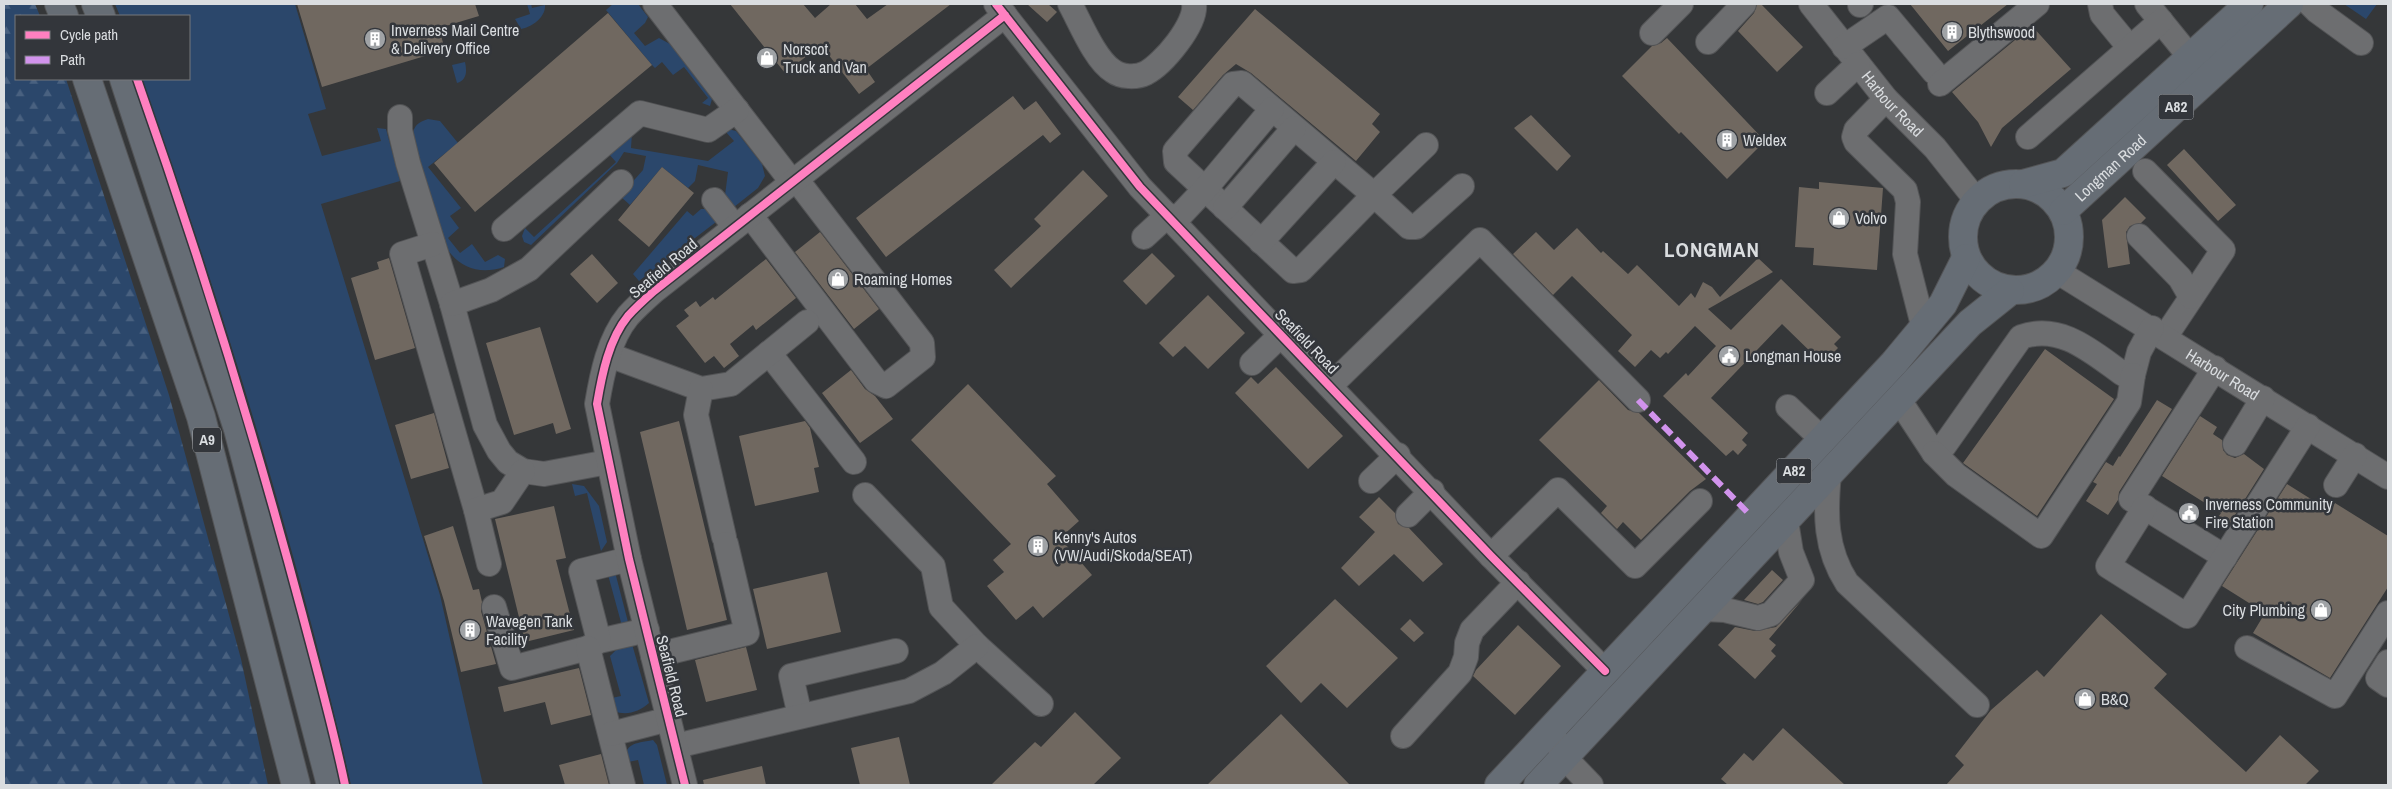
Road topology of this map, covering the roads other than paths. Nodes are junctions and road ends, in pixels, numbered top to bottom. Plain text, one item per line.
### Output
1 (655, 4) edge
2 (1070, 4) edge
3 (1194, 4) edge
4 (1682, 4) edge
5 (1744, 4) edge
6 (1811, 4) edge
7 (2037, 4) edge
8 (2100, 4) edge
9 (2249, 4) edge
10 (2289, 4) edge
11 (2310, 4) edge
12 (1000, 10) edge
13 (2154, 12) edge
14 (1652, 33) dead end
15 (1708, 42) dead end
16 (2362, 43) dead end
17 (2130, 48) junction
18 (1851, 55) junction
19 (2190, 57) junction
20 (87, 80) edge
21 (124, 80) edge
22 (1827, 94) dead end
23 (1886, 99) junction
24 (736, 110) junction
25 (1272, 110) junction
26 (400, 117) dead end
27 (1294, 128) junction
28 (2028, 137) dead end
29 (1426, 145) dead end
30 (1334, 162) junction
31 (2145, 171) dead end
32 (794, 181) junction
33 (621, 182) dead end
34 (2023, 184) junction
35 (1462, 186) dead end
36 (1205, 189) junction
37 (1374, 196) junction
38 (714, 200) dead end
39 (1977, 201) junction
40 (1225, 208) junction
41 (2063, 211) junction
42 (1171, 219) junction
43 (743, 221) junction
44 (504, 229) dead end
45 (2138, 236) dead end
46 (1144, 237) dead end
47 (1261, 242) junction
48 (432, 244) junction
49 (1966, 258) junction
50 (2058, 272) junction
51 (2010, 291) junction
52 (2191, 297) junction
53 (452, 304) junction
54 (806, 322) dead end
55 (1924, 329) junction
56 (2158, 332) junction
57 (1282, 334) junction
58 (769, 353) junction
59 (609, 355) junction
60 (1252, 363) dead end
61 (2215, 368) junction
62 (2133, 375) junction
63 (1331, 385) junction
64 (475, 388) junction
65 (701, 389) junction
66 (443, 396) junction
67 (2263, 398) junction
68 (1638, 400) dead end
69 (1898, 402) junction
70 (1788, 406) dead end
71 (2308, 426) junction
72 (1823, 440) junction
73 (2235, 444) dead end
74 (1934, 453) junction
75 (1398, 455) junction
76 (2355, 455) junction
77 (608, 462) junction
78 (854, 462) dead end
79 (523, 471) junction
80 (1829, 474) junction
81 (2388, 476) edge
82 (1372, 481) dead end
83 (2336, 485) dead end
84 (1432, 491) junction
85 (865, 495) dead end
86 (1700, 501) dead end
87 (2138, 503) junction
88 (476, 510) junction
89 (1408, 515) dead end
90 (1786, 521) junction
91 (1492, 556) junction
92 (2225, 557) junction
93 (630, 559) junction
94 (489, 564) dead end
95 (1518, 582) junction
96 (494, 607) dead end
97 (1703, 609) junction
98 (2388, 613) edge
99 (646, 630) junction
100 (594, 644) junction
101 (978, 646) junction
102 (2247, 648) dead end
103 (896, 652) dead end
104 (653, 656) junction
105 (2388, 662) edge
106 (1605, 671) junction
107 (2388, 685) edge
108 (1041, 704) dead end
109 (1977, 706) dead end
110 (800, 716) junction
111 (669, 719) junction
112 (1554, 726) junction
113 (611, 734) junction
114 (1403, 736) dead end
115 (676, 746) junction
116 (1564, 757) junction
117 (296, 785) edge
118 (331, 785) edge
119 (623, 785) edge
120 (685, 785) edge
121 (1498, 785) edge
122 (1538, 785) edge
123 (1591, 785) edge

1 - 24 street
2 - 3 street
4 - 14 street
5 - 15 street
6 - 18 street, Harbour Road
7 - 18 street
8 - 17 street
9 - 19 highway, Longman Road / A82
10 - 41 highway, Longman Road / A82
11 - 16 street
12 - 32 street, Seafield Road
12 - 42 street, Seafield Road
13 - 17 street
13 - 19 street
17 - 28 street
18 - 22 street
18 - 23 street, Harbour Road
19 - 34 highway, Longman Road / A82
20 - 117 highway, A9
21 - 118 highway, A9
23 - 39 street, Harbour Road
23 - 55 street
24 - 32 street
24 - 44 street
25 - 27 street
25 - 36 street
25 - 36 street
26 - 48 street
27 - 30 street
27 - 40 street
29 - 37 street
30 - 37 street
30 - 47 street
31 - 52 street
32 - 43 street, Seafield Road
32 - 43 street
33 - 53 street
34 - 39 highway, A82
34 - 41 highway, A82
35 - 37 street
36 - 40 street
36 - 42 street
37 - 47 street
38 - 43 street
39 - 49 highway, A82
40 - 47 street
41 - 50 highway, A82
42 - 46 street
42 - 57 street, Seafield Road
43 - 59 street, Seafield Road
45 - 52 street
48 - 53 street
48 - 66 street
49 - 51 highway
49 - 55 highway, A82
50 - 51 highway, A82
50 - 56 street, Harbour Road
51 - 69 highway, A82
52 - 56 street
53 - 64 street
54 - 58 street
55 - 72 highway, A82
56 - 61 street, Harbour Road
56 - 62 street
57 - 60 street
57 - 63 street, Seafield Road
58 - 65 street
58 - 78 street
59 - 65 street
59 - 77 street, Seafield Road
61 - 67 street, Harbour Road
61 - 87 street
62 - 74 street
62 - 74 street
63 - 68 street, Seafield Road
63 - 75 street, Seafield Road
64 - 66 street
64 - 79 street
65 - 104 street
66 - 88 street
67 - 71 street, Harbour Road
67 - 73 street
69 - 74 street
69 - 80 highway, A82
70 - 72 street
71 - 76 street, Harbour Road
71 - 92 street
72 - 106 highway, A82
75 - 82 street
75 - 84 street, Seafield Road
76 - 81 street, Harbour Road
76 - 83 street
77 - 79 street
77 - 93 street, Seafield Road
79 - 88 street
80 - 90 highway, A82
80 - 109 street
84 - 89 street
84 - 91 street, Seafield Road
85 - 101 street
86 - 91 street
87 - 92 street
87 - 92 street
88 - 94 street
90 - 97 highway, A82
90 - 97 street
91 - 95 street, Seafield Road
93 - 99 street, Seafield Road
93 - 100 street
95 - 106 street, Seafield Road
95 - 114 street
96 - 100 street
97 - 116 highway, A82
98 - 102 street
99 - 100 street
99 - 104 street, Seafield Road
100 - 113 street
101 - 108 street
101 - 110 street
103 - 110 street
104 - 111 street, Seafield Road
105 - 107 street
106 - 112 highway, A82
110 - 115 street
111 - 113 street
111 - 115 street, Seafield Road
112 - 116 street
112 - 121 highway, A82
113 - 119 street
115 - 120 street, Seafield Road
116 - 122 highway, A82
116 - 123 street

